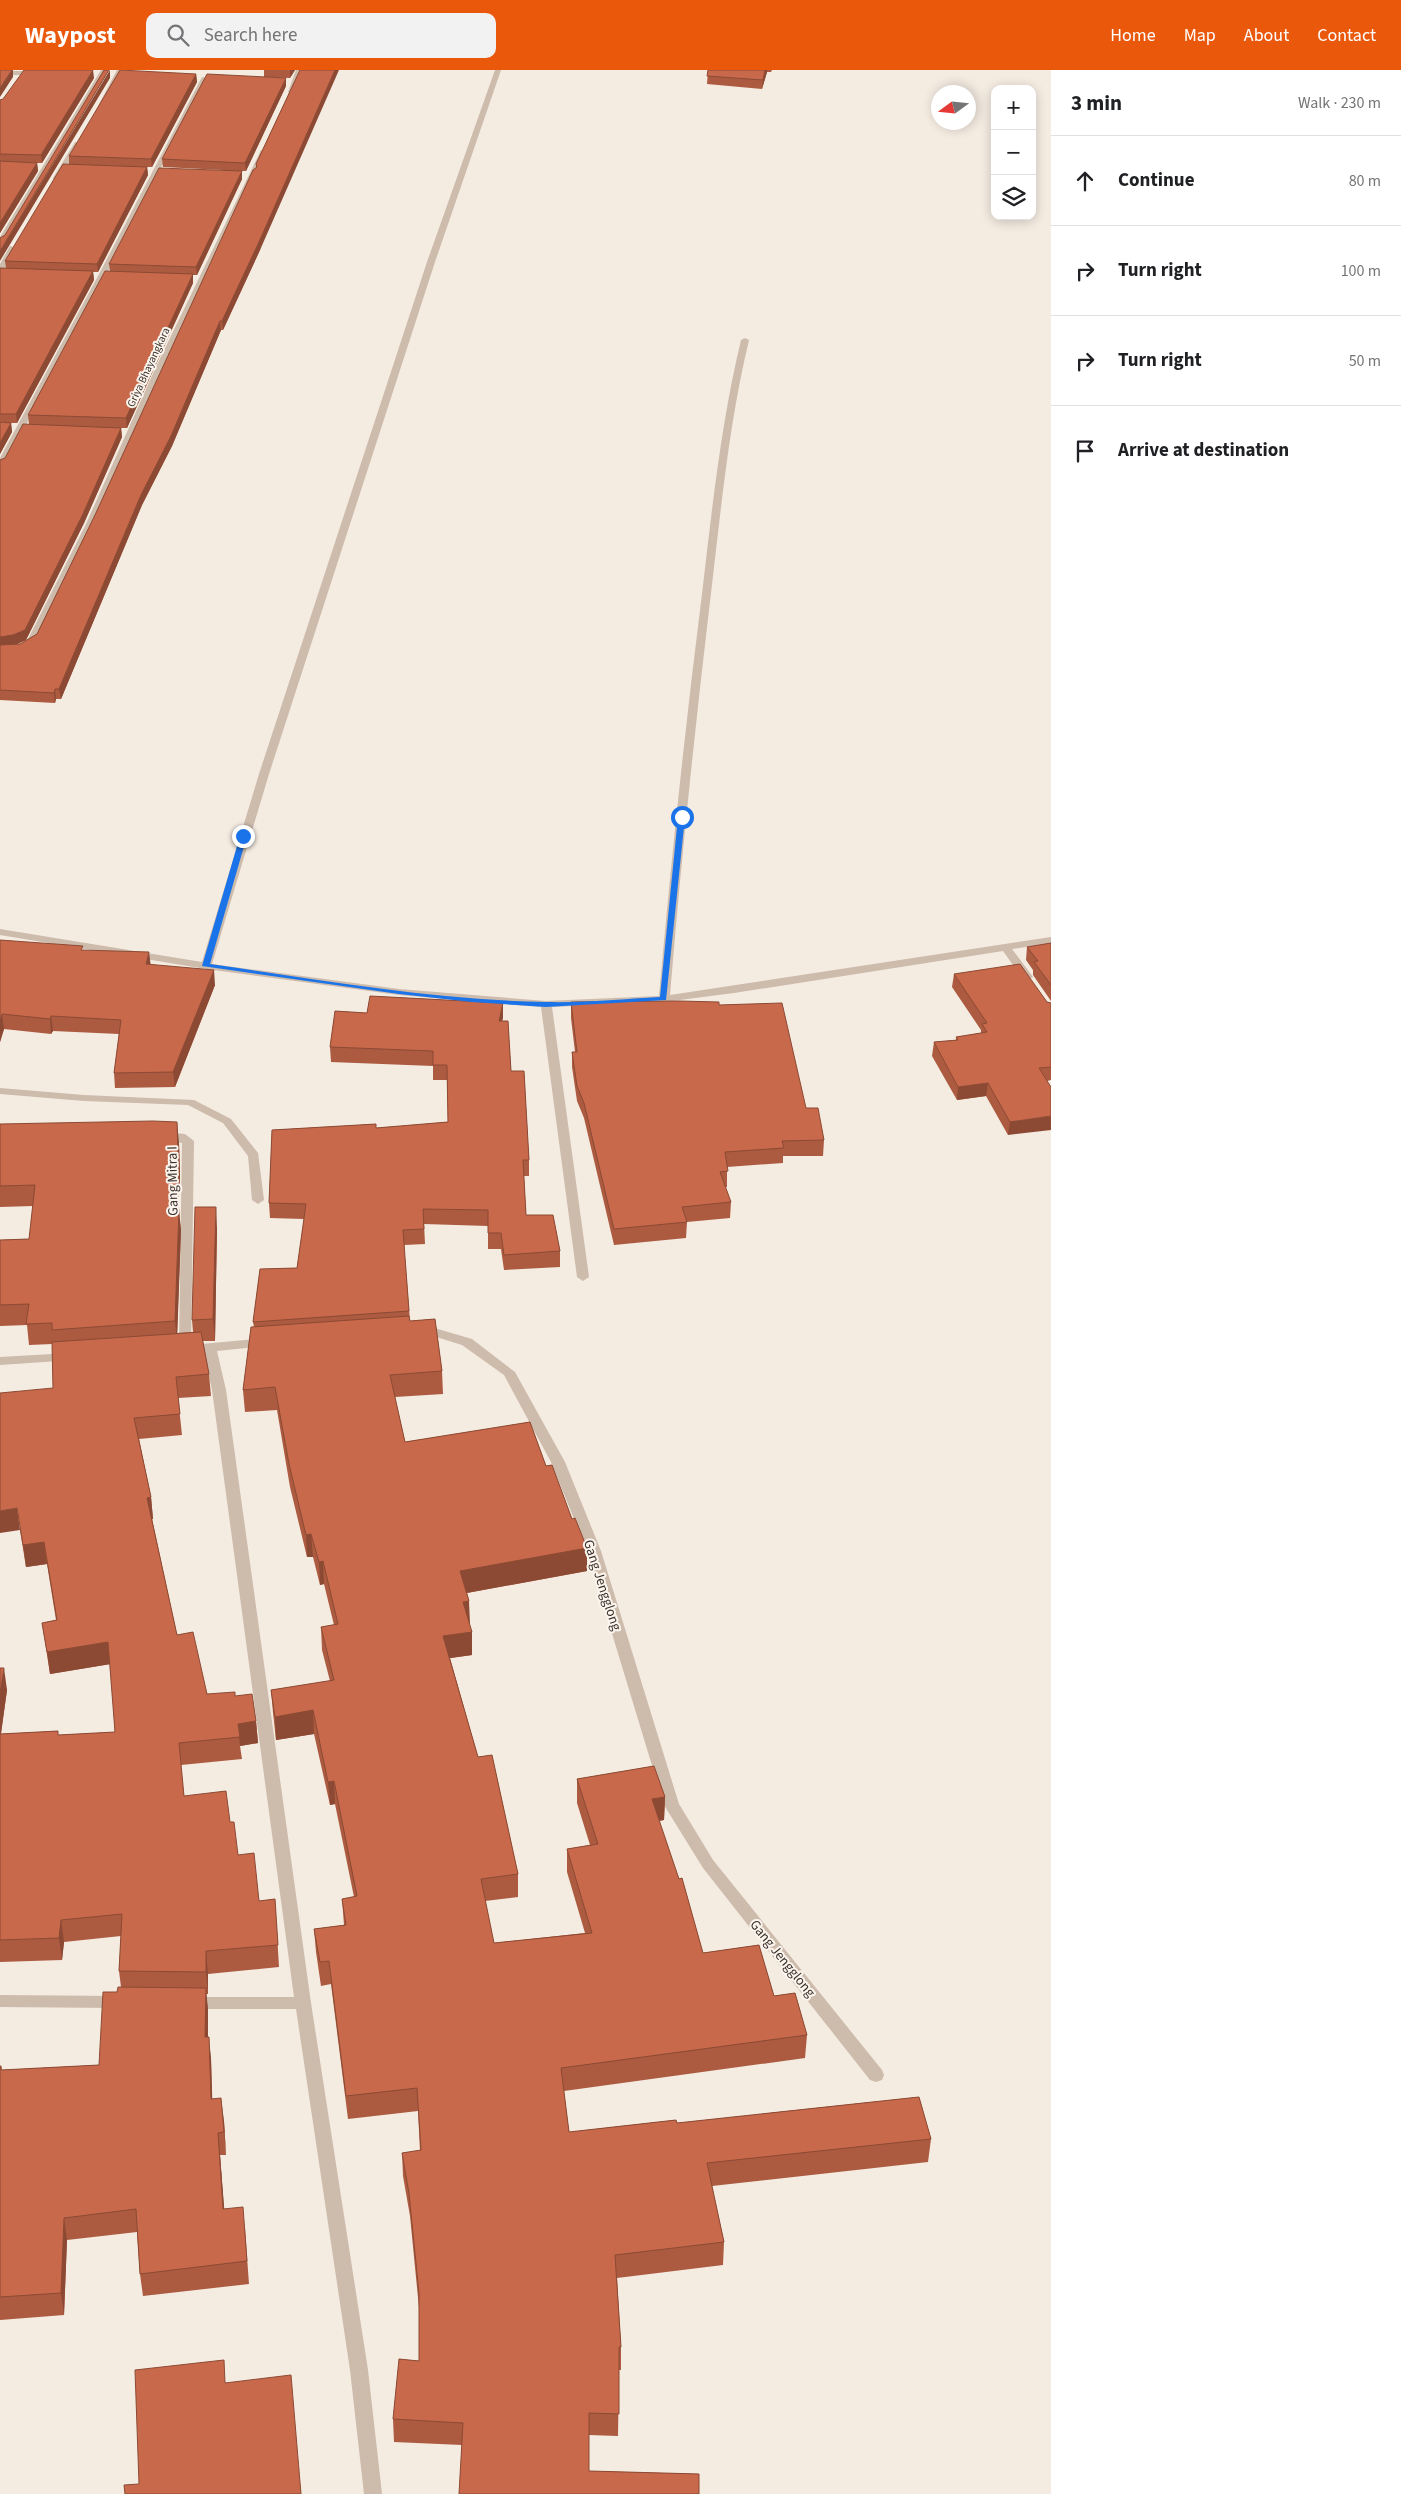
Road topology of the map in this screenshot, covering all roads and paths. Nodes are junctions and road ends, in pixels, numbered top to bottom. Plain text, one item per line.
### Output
1 (299, 70) edge
2 (498, 70) edge
3 (23, 72) edge
4 (102, 72) edge
5 (119, 72) edge
6 (0, 73) edge
7 (42, 74) edge
8 (91, 74) edge
9 (129, 74) edge
10 (195, 77) edge
11 (204, 78) junction
12 (213, 78) edge
13 (16, 81) edge
14 (286, 82) edge
15 (295, 82) junction
16 (88, 96) junction
17 (102, 97) junction
18 (287, 99) edge
19 (95, 113) edge
20 (81, 137) edge
21 (268, 141) edge
22 (36, 167) edge
23 (46, 167) junction
24 (63, 168) junction
25 (72, 168) edge
26 (146, 171) edge
27 (156, 172) junction
28 (165, 172) edge
29 (242, 174) edge
30 (252, 175) junction
31 (53, 185) edge
32 (0, 242) edge
33 (0, 271) edge
34 (9, 273) edge
35 (93, 276) edge
36 (102, 276) junction
37 (111, 276) edge
38 (744, 340) dead end
39 (10, 428) edge
40 (24, 428) junction
41 (0, 466) edge
42 (0, 650) edge
43 (0, 932) edge
44 (1051, 940) edge
45 (1006, 948) junction
46 (206, 966) junction
47 (1034, 988) edge
48 (664, 999) junction
49 (546, 1004) junction
50 (0, 1091) edge
51 (152, 1135) edge
52 (258, 1200) dead end
53 (583, 1277) dead end
54 (402, 1332) edge
55 (284, 1340) edge
56 (210, 1348) junction
57 (82, 1356) edge
58 (0, 1362) edge
59 (0, 2000) edge
60 (137, 2002) edge
61 (176, 2002) edge
62 (303, 2003) junction
63 (876, 2074) dead end
64 (373, 2494) edge

1 - 15 street
2 - 46 street
3 - 6 street
3 - 7 street
3 - 13 street
4 - 8 street
4 - 16 street
5 - 9 street
5 - 17 street
10 - 11 street
11 - 12 street
11 - 27 street
14 - 15 street
15 - 18 street
16 - 17 street
16 - 23 street
17 - 19 street
20 - 24 street
21 - 30 street, Griya Bhayangkara
22 - 23 street
23 - 32 street
24 - 25 street
24 - 31 street
26 - 27 street
27 - 28 street
27 - 36 street
29 - 30 street
30 - 42 street, Griya Bhayangkara
32 - 33 street
33 - 34 street
35 - 36 street
36 - 37 street
36 - 40 street
38 - 48 street
39 - 40 street
40 - 41 street
43 - 46 street
44 - 45 street
45 - 47 street
45 - 48 street
46 - 49 street
48 - 49 street
49 - 53 street
50 - 52 street
51 - 56 street, Gang Mitra I
54 - 63 street, Gang Jengglong
55 - 56 street
56 - 62 street
57 - 58 street
59 - 60 street
61 - 62 street
62 - 64 street

